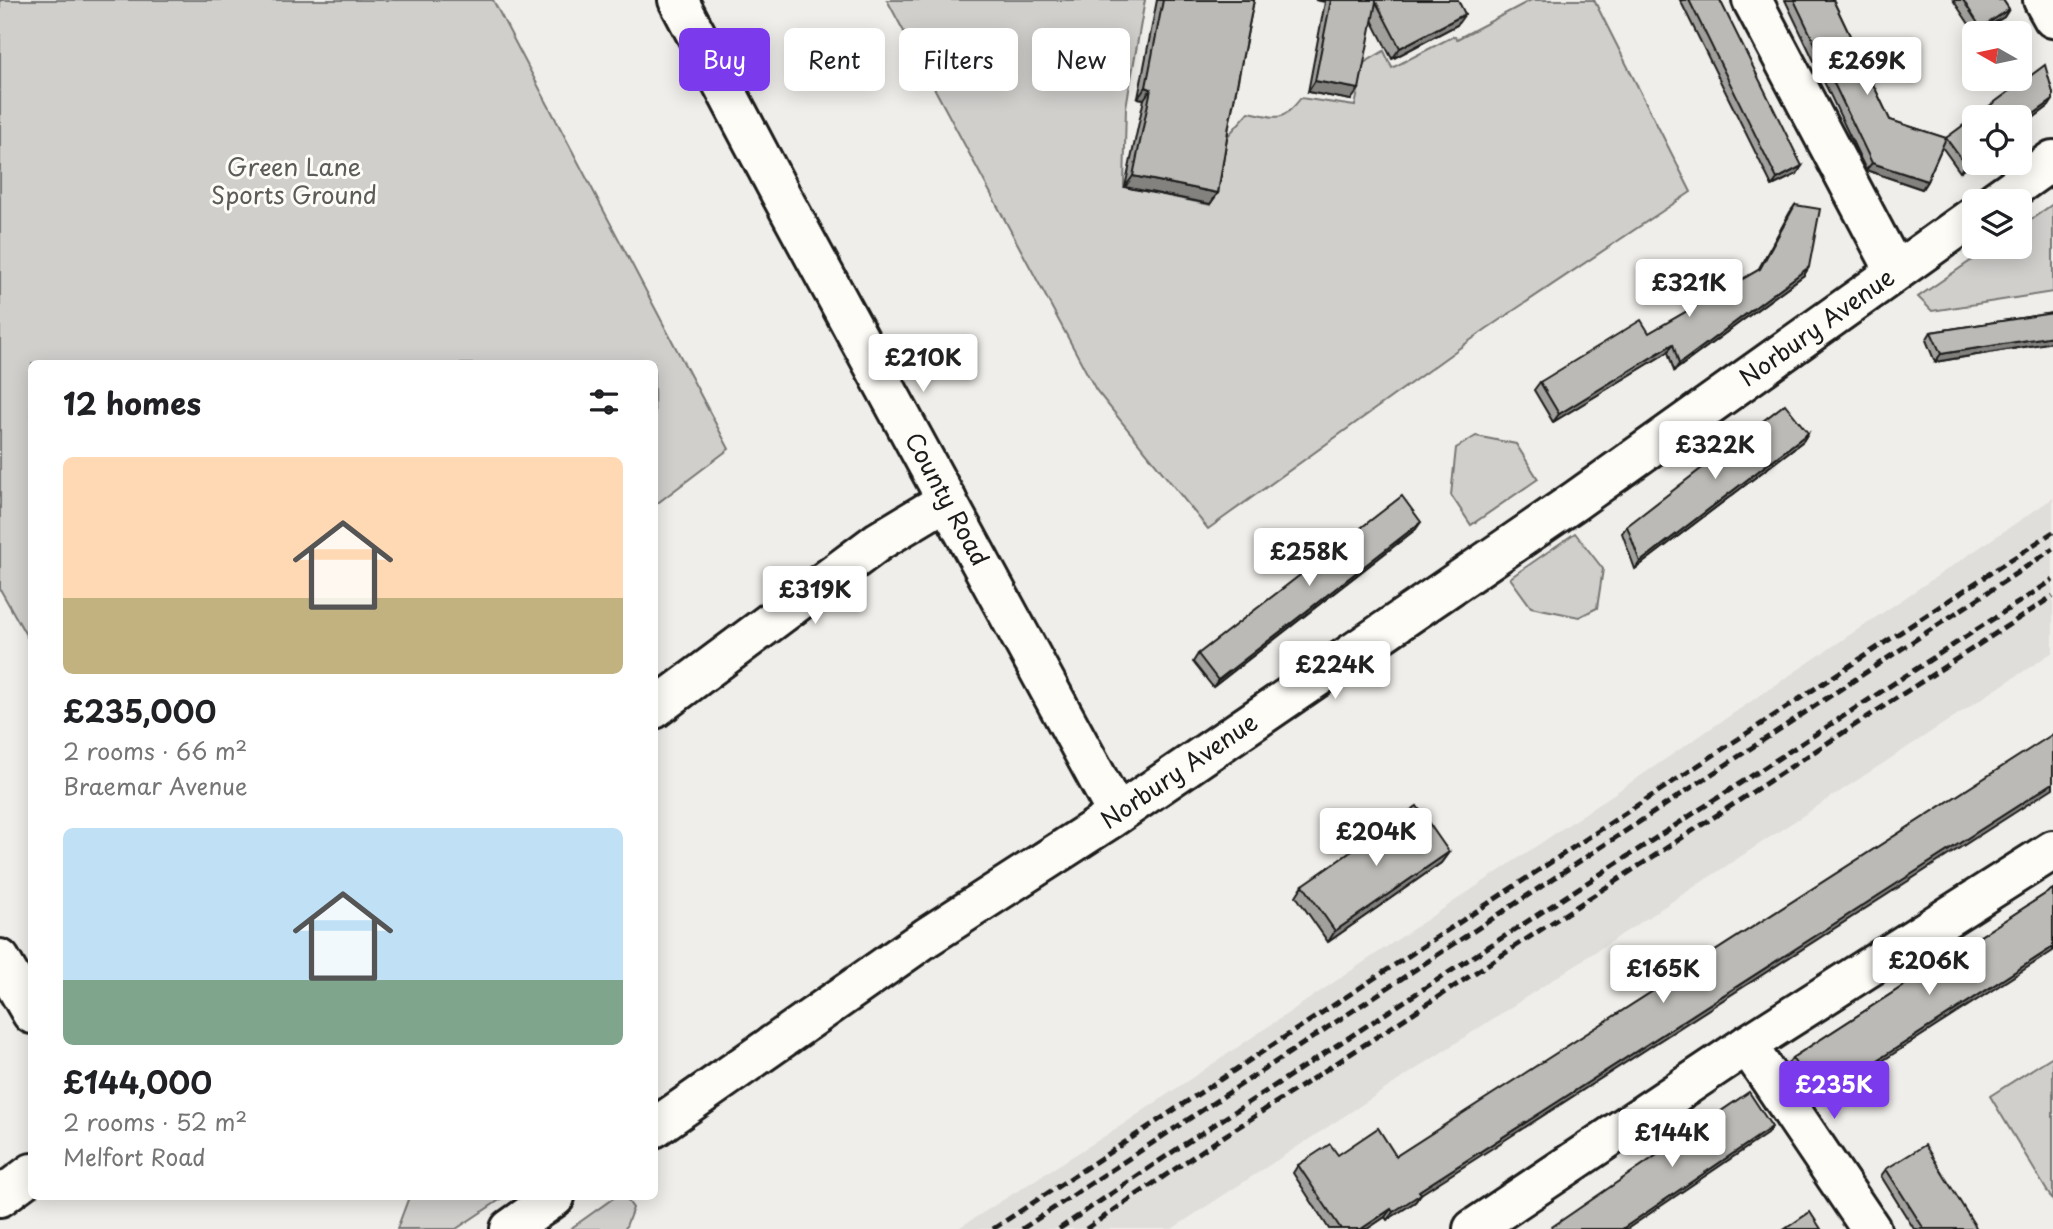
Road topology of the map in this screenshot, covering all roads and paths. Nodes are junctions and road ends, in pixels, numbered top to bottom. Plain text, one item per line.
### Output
1 (678, 0) edge
2 (1752, 0) edge
3 (2043, 0) edge
4 (2053, 19) edge
5 (2053, 160) edge
6 (2011, 189) edge
7 (1962, 224) edge
8 (1895, 271) junction
9 (947, 500) junction
10 (658, 706) edge
11 (1117, 814) junction
12 (2053, 850) edge
13 (0, 959) edge
14 (28, 1007) edge
15 (1747, 1045) junction
16 (658, 1125) edge
17 (28, 1175) edge
18 (0, 1196) edge
19 (551, 1200) edge
20 (510, 1229) edge
21 (1473, 1229) edge
22 (1871, 1229) edge

1 - 9 street, County Road
2 - 8 street
3 - 4 street
5 - 6 street
7 - 8 street, Norbury Avenue
8 - 11 street, Norbury Avenue
9 - 10 street
9 - 11 street, County Road
11 - 16 street, Norbury Avenue
12 - 15 street
13 - 14 street
15 - 21 street
15 - 22 street
17 - 18 street
19 - 20 street

